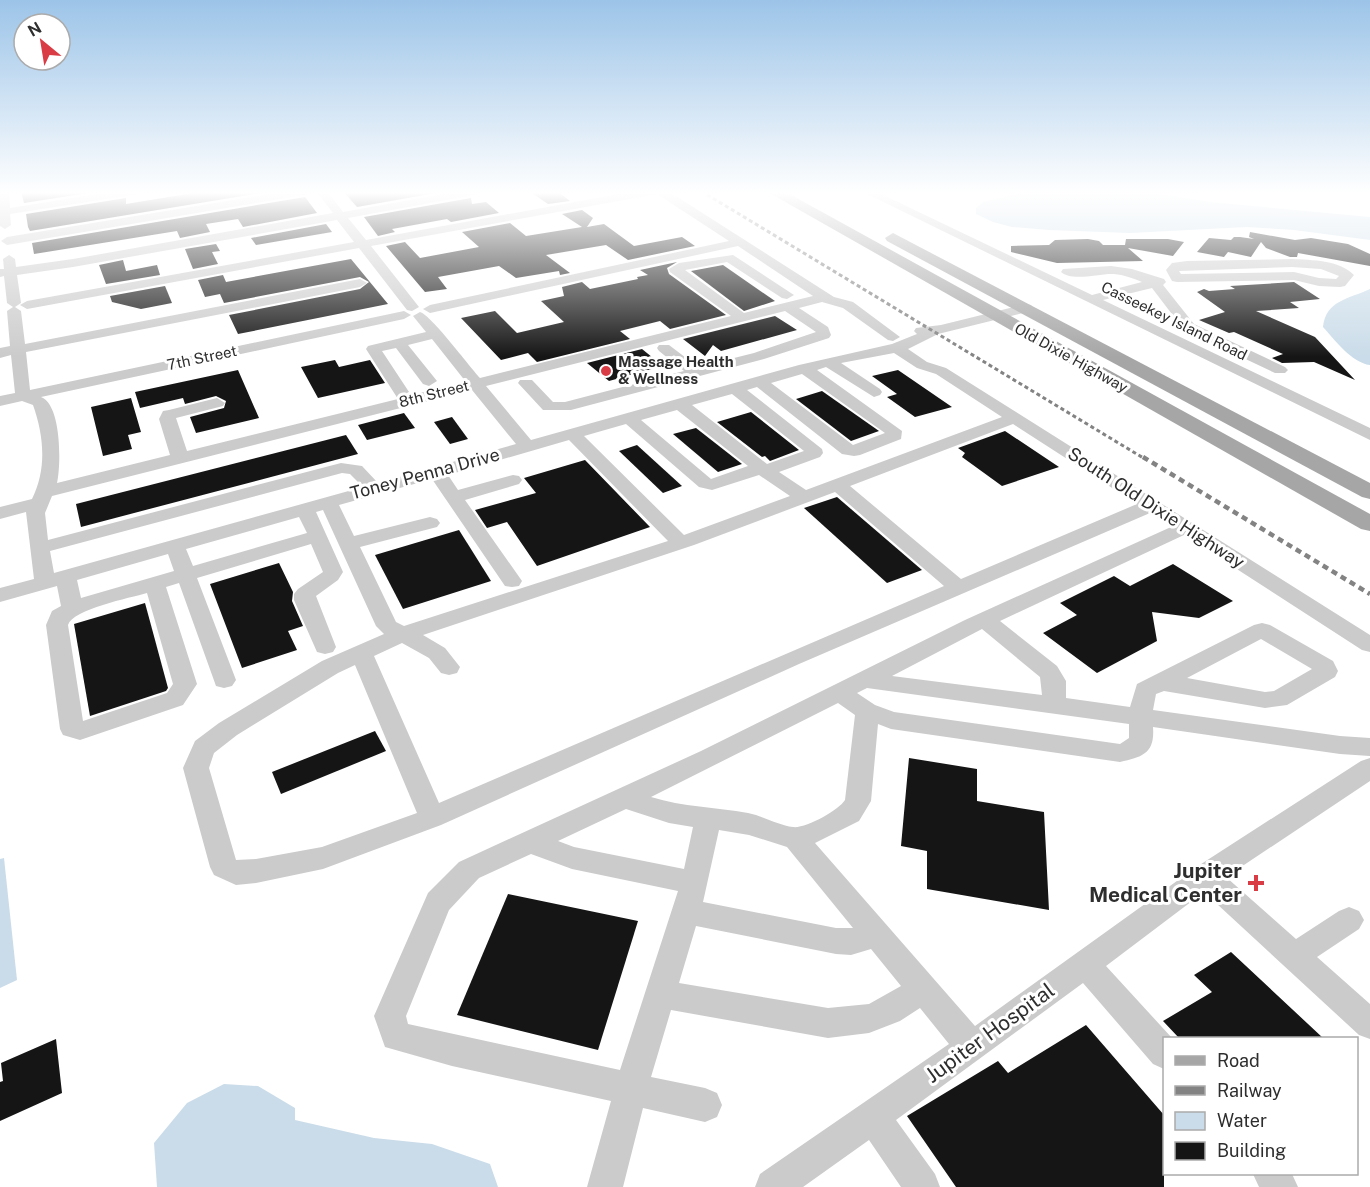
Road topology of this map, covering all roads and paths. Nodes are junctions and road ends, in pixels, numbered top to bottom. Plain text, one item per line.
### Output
1 (5, 246) edge
2 (167, 246) edge
3 (356, 246) edge
4 (365, 246) edge
5 (721, 246) edge
6 (748, 246) edge
7 (872, 246) edge
8 (910, 246) edge
9 (984, 246) edge
10 (5, 272) edge
11 (786, 272) junction
12 (1068, 272) dead end
13 (760, 277) junction
14 (1177, 278) junction
15 (360, 283) dead end
16 (1155, 283) junction
17 (1077, 292) junction
18 (826, 298) junction
19 (787, 300) junction
20 (1092, 300) junction
21 (12, 308) edge
22 (1026, 308) junction
23 (417, 312) junction
24 (996, 316) junction
25 (741, 317) junction
26 (933, 331) junction
27 (436, 334) junction
28 (919, 341) junction
29 (895, 343) junction
30 (870, 344) junction
31 (403, 348) dead end
32 (664, 348) dead end
33 (18, 350) junction
34 (0, 353) edge
35 (452, 355) junction
36 (759, 356) junction
37 (850, 356) junction
38 (828, 362) junction
39 (415, 363) junction
40 (804, 368) junction
41 (1280, 370) dead end
42 (941, 371) junction
43 (695, 372) junction
44 (785, 374) junction
45 (429, 381) dead end
46 (759, 381) junction
47 (476, 383) junction
48 (526, 383) dead end
49 (635, 388) junction
50 (734, 388) junction
51 (874, 392) dead end
52 (23, 396) junction
53 (0, 401) edge
54 (407, 401) junction
55 (217, 403) dead end
56 (679, 403) junction
57 (657, 409) junction
58 (628, 417) junction
59 (1015, 418) junction
60 (572, 433) junction
61 (1370, 435) edge
62 (527, 446) junction
63 (180, 458) junction
64 (763, 469) junction
65 (436, 471) junction
66 (513, 480) dead end
67 (837, 484) junction
68 (373, 488) junction
69 (1370, 492) edge
70 (44, 497) junction
71 (454, 497) junction
72 (804, 497) junction
73 (328, 501) junction
74 (1151, 505) junction
75 (304, 508) junction
76 (0, 513) edge
77 (430, 523) dead end
78 (1370, 524) edge
79 (1186, 527) junction
80 (318, 536) junction
81 (681, 543) junction
82 (348, 544) junction
83 (175, 545) junction
84 (40, 548) junction
85 (134, 557) junction
86 (185, 575) junction
87 (66, 576) junction
88 (512, 581) dead end
89 (45, 582) junction
90 (149, 586) junction
91 (958, 587) junction
92 (0, 595) edge
93 (72, 608) junction
94 (985, 620) junction
95 (401, 635) junction
96 (1370, 645) edge
97 (325, 647) dead end
98 (361, 652) junction
99 (449, 667) dead end
100 (224, 680) dead end
101 (864, 680) junction
102 (1161, 682) junction
103 (839, 693) junction
104 (1054, 705) junction
105 (867, 711) junction
106 (1140, 716) junction
107 (1370, 747) edge
108 (1370, 768) edge
109 (625, 798) junction
110 (432, 818) junction
111 (708, 818) junction
112 (796, 839) junction
113 (530, 842) junction
114 (1205, 876) junction
115 (690, 897) junction
116 (1349, 920) dead end
117 (876, 934) junction
118 (1295, 956) junction
119 (1085, 964) junction
120 (923, 990) junction
121 (660, 994) junction
122 (1370, 1024) edge
123 (972, 1047) junction
124 (1163, 1052) edge
125 (631, 1088) junction
126 (705, 1105) dead end
127 (873, 1116) junction
128 (604, 1187) edge
129 (773, 1187) edge
130 (922, 1187) edge

1 - 10 street
2 - 10 street
3 - 21 street
4 - 23 street
5 - 23 street, 7th Street
6 - 11 street, South Old Dixie Highway
7 - 24 main road, Old Dixie Highway
8 - 22 main road, Old Dixie Highway
9 - 17 street, Casseekey Island Road
10 - 21 street
11 - 13 street
11 - 18 street, South Old Dixie Highway
12 - 16 street
13 - 19 street
13 - 25 street
14 - 14 street
14 - 16 street
15 - 33 street
16 - 17 street
16 - 20 street
16 - 41 street
17 - 20 street, Casseekey Island Road
18 - 19 street, 8th Street
18 - 29 street, South Old Dixie Highway
18 - 30 street, South Old Dixie Highway
19 - 25 street, 8th Street
19 - 36 street
20 - 61 street, Casseekey Island Road
21 - 33 street
22 - 24 street, Toney Penna Drive
22 - 69 main road, Old Dixie Highway
23 - 27 street
23 - 52 street, 7th Street
24 - 26 street, Toney Penna Drive
24 - 78 main road, Old Dixie Highway
25 - 47 street, 8th Street
26 - 28 street, Toney Penna Drive
26 - 29 street, Toney Penna Drive
27 - 35 street
27 - 54 street
28 - 29 street, Toney Penna Drive
28 - 42 street, South Old Dixie Highway
29 - 30 street, Toney Penna Drive
29 - 37 street, Toney Penna Drive
29 - 42 street, South Old Dixie Highway
30 - 37 street, Toney Penna Drive
31 - 39 street
32 - 43 street
33 - 34 street
33 - 52 street
35 - 39 street
35 - 47 street
36 - 43 street
36 - 44 street
37 - 38 street, Toney Penna Drive
38 - 40 street, Toney Penna Drive
38 - 51 street
39 - 45 street
40 - 44 street, Toney Penna Drive
40 - 46 street
42 - 59 street, South Old Dixie Highway
43 - 49 street
44 - 46 street, Toney Penna Drive
46 - 50 street, Toney Penna Drive
47 - 54 street, 8th Street
47 - 62 street
48 - 49 street
49 - 57 street
50 - 56 street, Toney Penna Drive
50 - 64 street
52 - 53 street, 7th Street
52 - 70 street
54 - 63 street, 8th Street
55 - 63 street
56 - 57 street, Toney Penna Drive
56 - 64 street
57 - 58 street, Toney Penna Drive
58 - 60 street, Toney Penna Drive
58 - 64 street
59 - 67 street
59 - 74 street, South Old Dixie Highway
60 - 62 street, Toney Penna Drive
60 - 81 street
62 - 65 street, Toney Penna Drive
63 - 70 street, 8th Street
64 - 72 street
65 - 68 street, Toney Penna Drive
65 - 71 street
66 - 71 street
67 - 72 street
67 - 91 street
68 - 73 street, Toney Penna Drive
68 - 84 street
70 - 76 street, 8th Street
70 - 84 street
71 - 88 street
72 - 81 street
73 - 75 street, Toney Penna Drive
73 - 82 street
74 - 79 street, South Old Dixie Highway
74 - 91 street
75 - 80 street
75 - 83 street, Toney Penna Drive
77 - 82 street
79 - 94 street
79 - 96 street, South Old Dixie Highway
80 - 86 street
80 - 97 street
81 - 95 street
82 - 95 street
83 - 85 street, Toney Penna Drive
83 - 86 street
84 - 89 street
85 - 87 street, Toney Penna Drive
85 - 90 street
86 - 90 street
86 - 100 street
87 - 89 street, Toney Penna Drive
87 - 93 street
89 - 92 street, Toney Penna Drive
90 - 93 street
90 - 93 street
91 - 110 street
94 - 101 street
94 - 104 street
95 - 98 street
95 - 99 street
98 - 110 street
98 - 110 street
101 - 103 street
101 - 104 street
102 - 102 street
102 - 106 street
103 - 105 street
103 - 109 street
104 - 106 street
105 - 106 street
105 - 112 street
106 - 107 street
108 - 114 street, Jupiter Hospital
109 - 111 street
109 - 113 street
111 - 112 street
111 - 115 street
112 - 117 street
113 - 115 street
113 - 125 street
114 - 118 street
114 - 119 street, Jupiter Hospital
115 - 117 street
115 - 121 street
116 - 118 street
117 - 120 street
118 - 122 street
119 - 123 street, Jupiter Hospital
119 - 124 street
120 - 121 street
120 - 123 street
121 - 125 street
123 - 127 street, Jupiter Hospital
125 - 126 street
125 - 128 street
127 - 129 street, Jupiter Hospital
127 - 130 street

